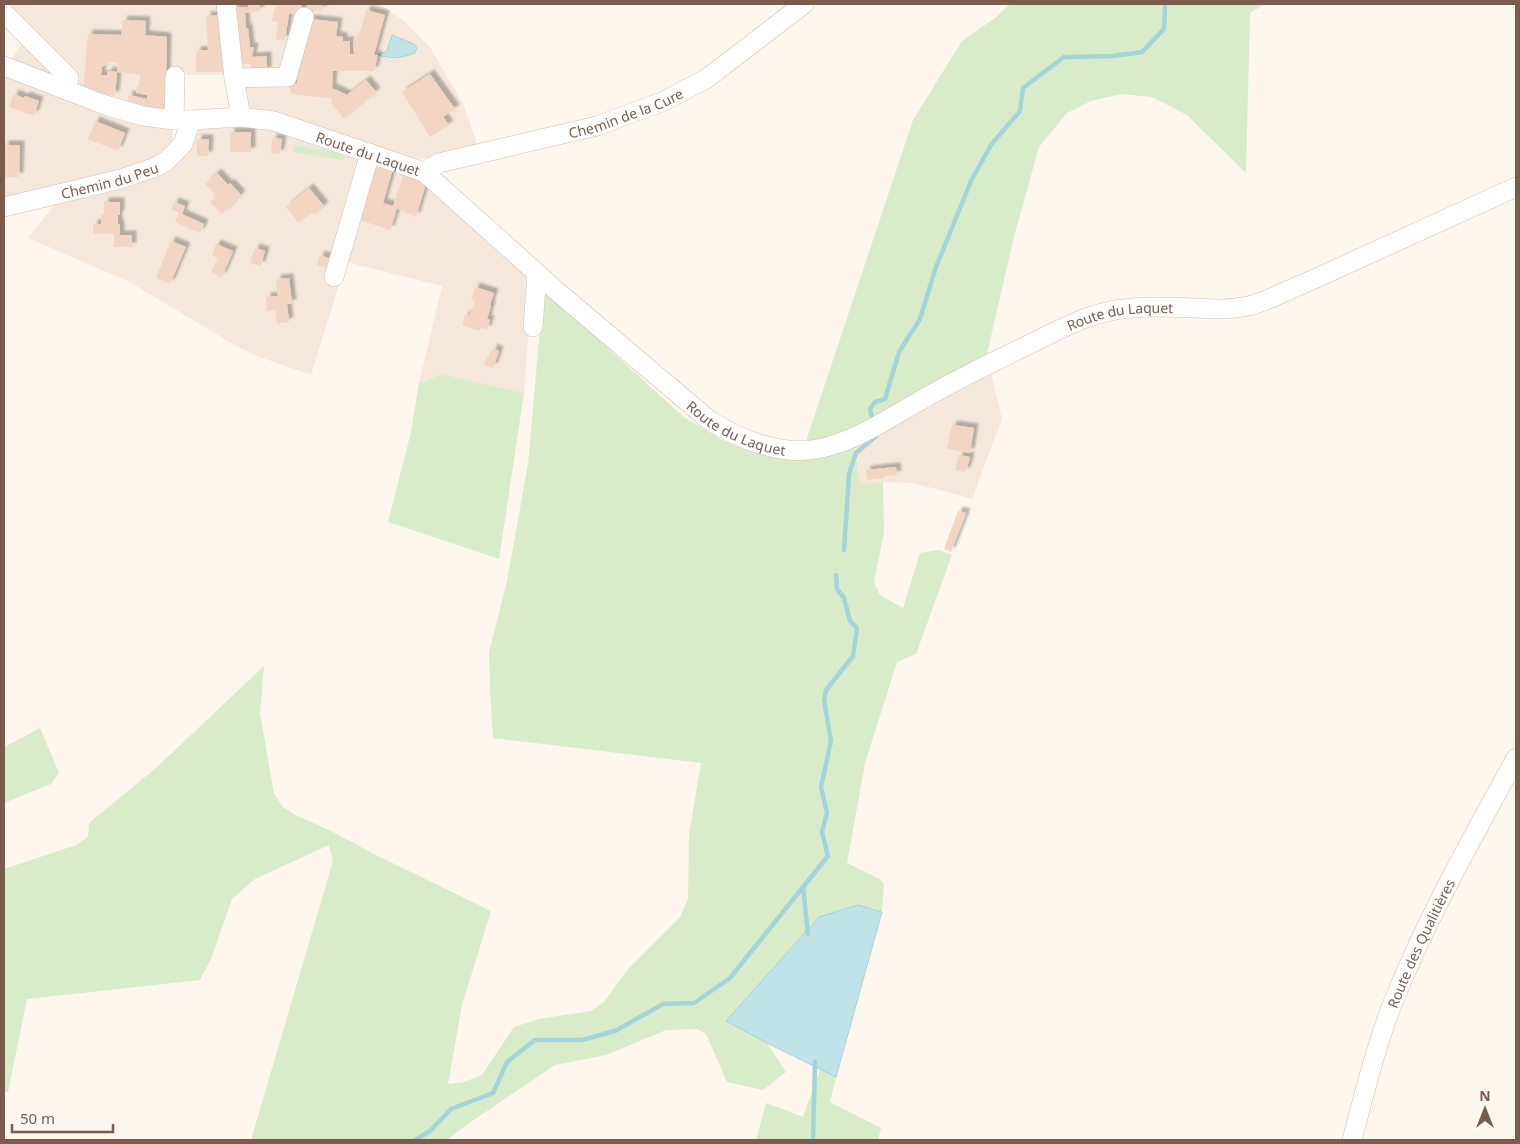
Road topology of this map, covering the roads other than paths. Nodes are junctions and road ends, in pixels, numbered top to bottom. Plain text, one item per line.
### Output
1 (226, 4) edge
2 (804, 4) edge
3 (4, 13) edge
4 (304, 17) dead end
5 (4, 66) edge
6 (175, 76) dead end
7 (234, 78) junction
8 (66, 90) junction
9 (242, 117) junction
10 (182, 120) junction
11 (370, 153) junction
12 (424, 172) junction
13 (1516, 187) edge
14 (4, 207) edge
15 (537, 274) junction
16 (334, 276) dead end
17 (533, 327) dead end
18 (1516, 758) edge
19 (1352, 1140) edge

1 - 7 street
2 - 12 street, Chemin de la Cure
3 - 8 street
4 - 7 street
5 - 8 street, Route du Laquet
6 - 10 street, Chemin du Peu
7 - 9 street
8 - 10 street, Route du Laquet
9 - 10 street, Route du Laquet
9 - 11 street, Route du Laquet
10 - 14 street, Chemin du Peu
11 - 12 street, Route du Laquet
11 - 16 street
12 - 15 street, Route du Laquet
13 - 15 street, Route du Laquet
15 - 17 street
18 - 19 street, Route des Qualitières

